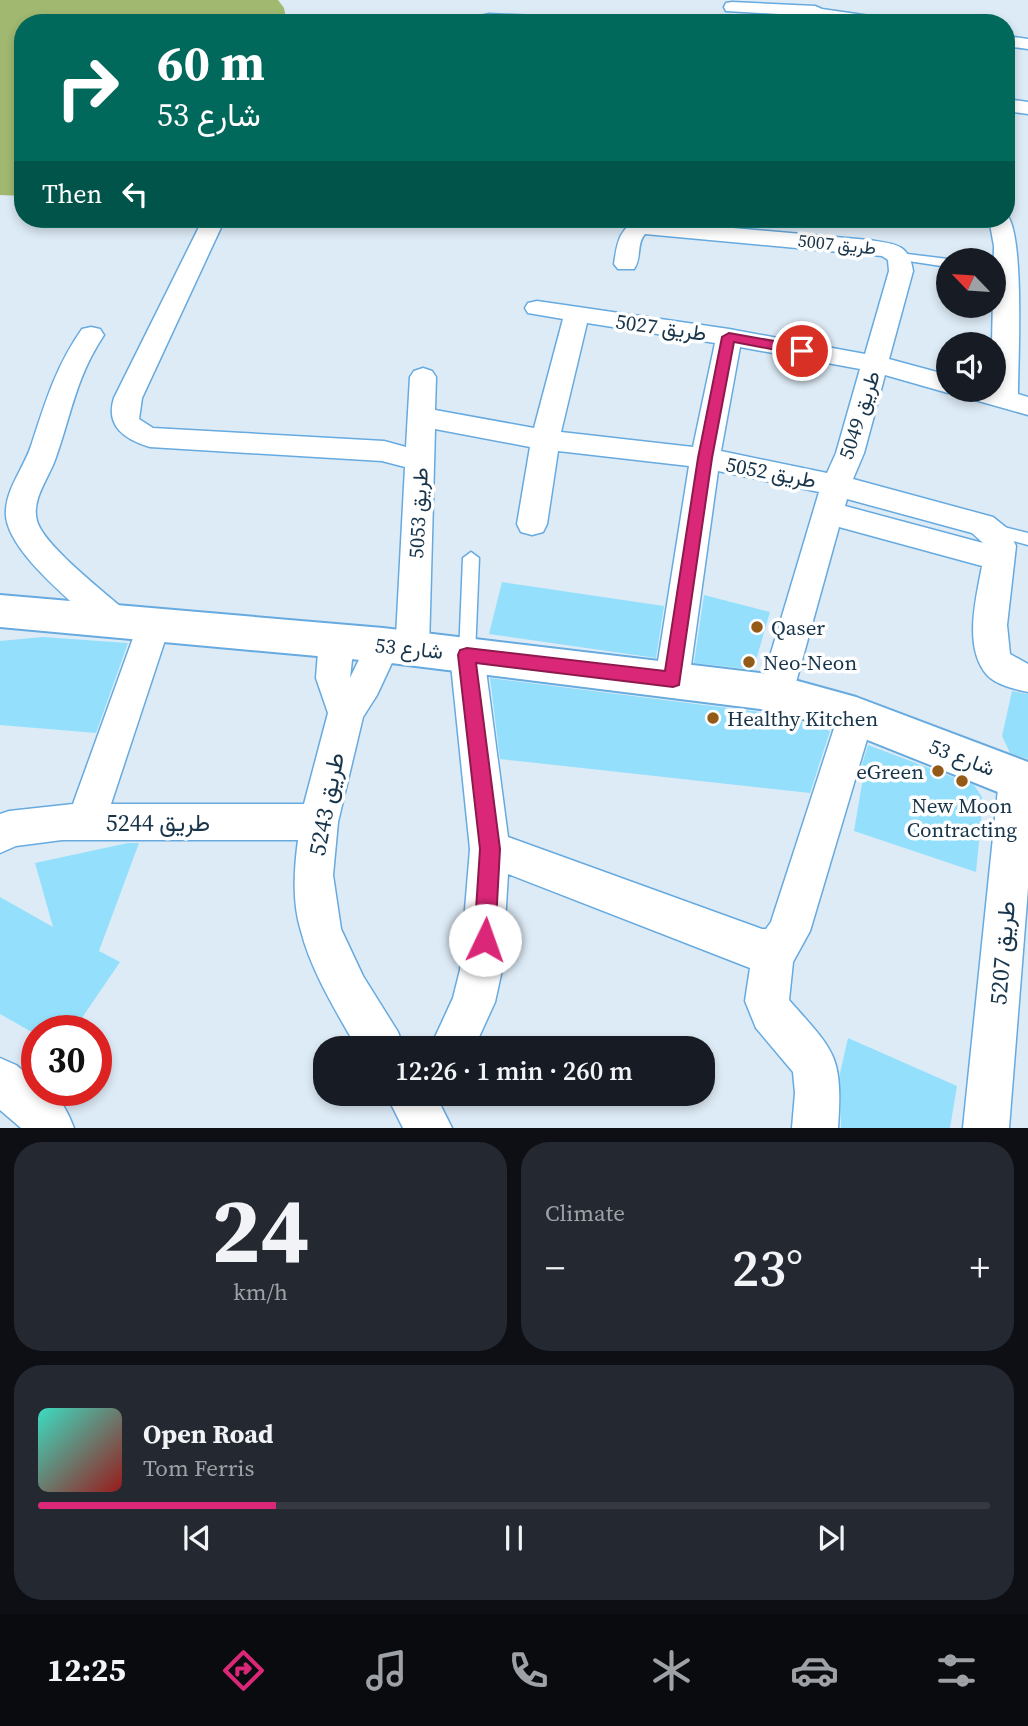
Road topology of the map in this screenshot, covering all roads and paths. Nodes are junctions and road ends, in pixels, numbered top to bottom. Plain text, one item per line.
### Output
1 (732, 10) edge
2 (817, 12) edge
3 (210, 228) edge
4 (638, 228) edge
5 (663, 228) edge
6 (1005, 228) edge
7 (1017, 248) edge
8 (899, 257) junction
9 (936, 262) edge
10 (1006, 262) edge
11 (626, 264) dead end
12 (537, 308) dead end
13 (577, 316) junction
14 (1006, 318) edge
15 (91, 335) dead end
16 (729, 337) junction
17 (876, 364) junction
18 (423, 377) dead end
19 (936, 381) edge
20 (1016, 403) edge
21 (421, 440) junction
22 (545, 440) junction
23 (705, 458) junction
24 (832, 499) junction
25 (532, 524) dead end
26 (1028, 539) edge
27 (995, 544) junction
28 (471, 558) dead end
29 (0, 611) edge
30 (134, 623) junction
31 (337, 642) junction
32 (397, 646) junction
33 (467, 655) junction
34 (1028, 678) edge
35 (673, 680) junction
36 (776, 693) junction
37 (346, 712) junction
38 (856, 716) junction
39 (1023, 781) edge
40 (86, 822) junction
41 (319, 822) junction
42 (0, 835) edge
43 (490, 849) junction
44 (773, 950) junction
45 (375, 1036) edge
46 (457, 1036) edge
47 (0, 1081) edge
48 (51, 1128) edge
49 (815, 1128) edge
50 (986, 1128) edge

1 - 2 street
3 - 21 street, طريق 5052
4 - 11 street, طريق 5007
5 - 8 street, طريق 5007
6 - 7 street
7 - 10 street
8 - 9 lane, طريق 5007
8 - 17 street, طريق 5049
12 - 13 street, طريق 5027
13 - 16 street, طريق 5027
13 - 22 street
14 - 20 street
15 - 30 street
16 - 17 street, طريق 5027
16 - 23 street
17 - 19 street, طريق 5027
17 - 24 street, طريق 5049
18 - 21 street, طريق 5053
21 - 22 street, طريق 5052
21 - 32 street, طريق 5053
22 - 23 street, طريق 5052
22 - 25 street
23 - 24 street, طريق 5052
23 - 35 street
24 - 27 street, طريق 5052
24 - 36 street, طريق 5049
26 - 27 lane
27 - 34 street
28 - 33 lane
29 - 30 street, شارع 53
30 - 31 street, شارع 53
30 - 40 street
31 - 32 street, شارع 53
31 - 37 street
32 - 33 street, شارع 53
32 - 37 street, طريق 5243
33 - 35 street, شارع 53
33 - 43 street
35 - 36 street, شارع 53
36 - 38 street, شارع 53
37 - 41 street, طريق 5243
38 - 39 street, شارع 53
38 - 44 street
39 - 50 street, طريق 5207
40 - 41 street, طريق 5244
40 - 42 street, طريق 5244
41 - 45 street, طريق 5243
43 - 44 street
43 - 46 street
44 - 49 street
47 - 48 street

